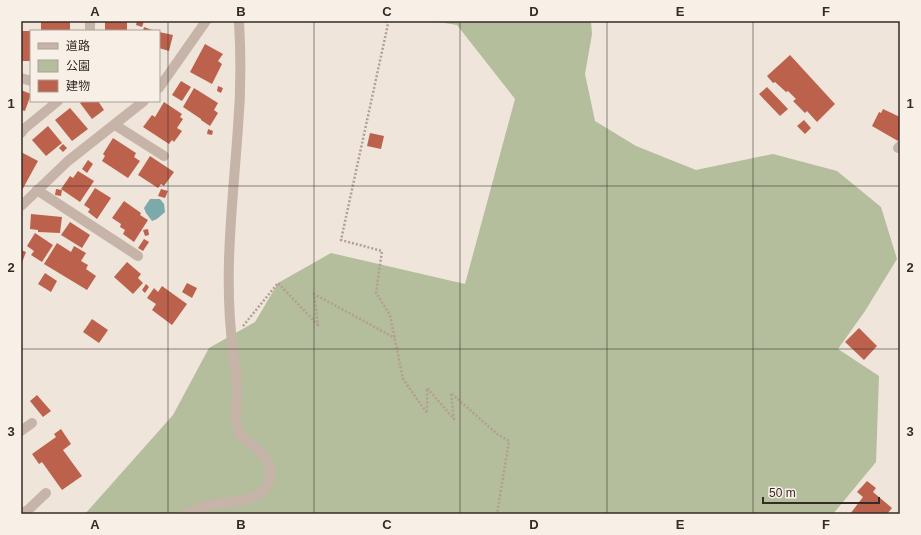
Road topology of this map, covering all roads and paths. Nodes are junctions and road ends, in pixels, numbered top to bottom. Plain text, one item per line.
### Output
1 (206, 21) edge
2 (239, 21) edge
3 (386, 21) edge
4 (160, 87) edge
5 (57, 102) edge
6 (143, 102) edge
7 (115, 125) junction
8 (21, 133) edge
9 (164, 156) dead end
10 (38, 190) junction
11 (21, 206) edge
12 (138, 256) dead end
13 (239, 331) dead end
14 (395, 338) junction
15 (32, 423) dead end
16 (21, 431) edge
17 (46, 493) dead end
18 (21, 513) edge
19 (188, 514) edge
20 (497, 514) edge

1 - 4 street
2 - 19 street
3 - 14 path
5 - 8 street
6 - 7 street
7 - 9 street
7 - 10 street
10 - 11 street
10 - 12 street
13 - 14 path
14 - 20 path
15 - 16 street
17 - 18 street

